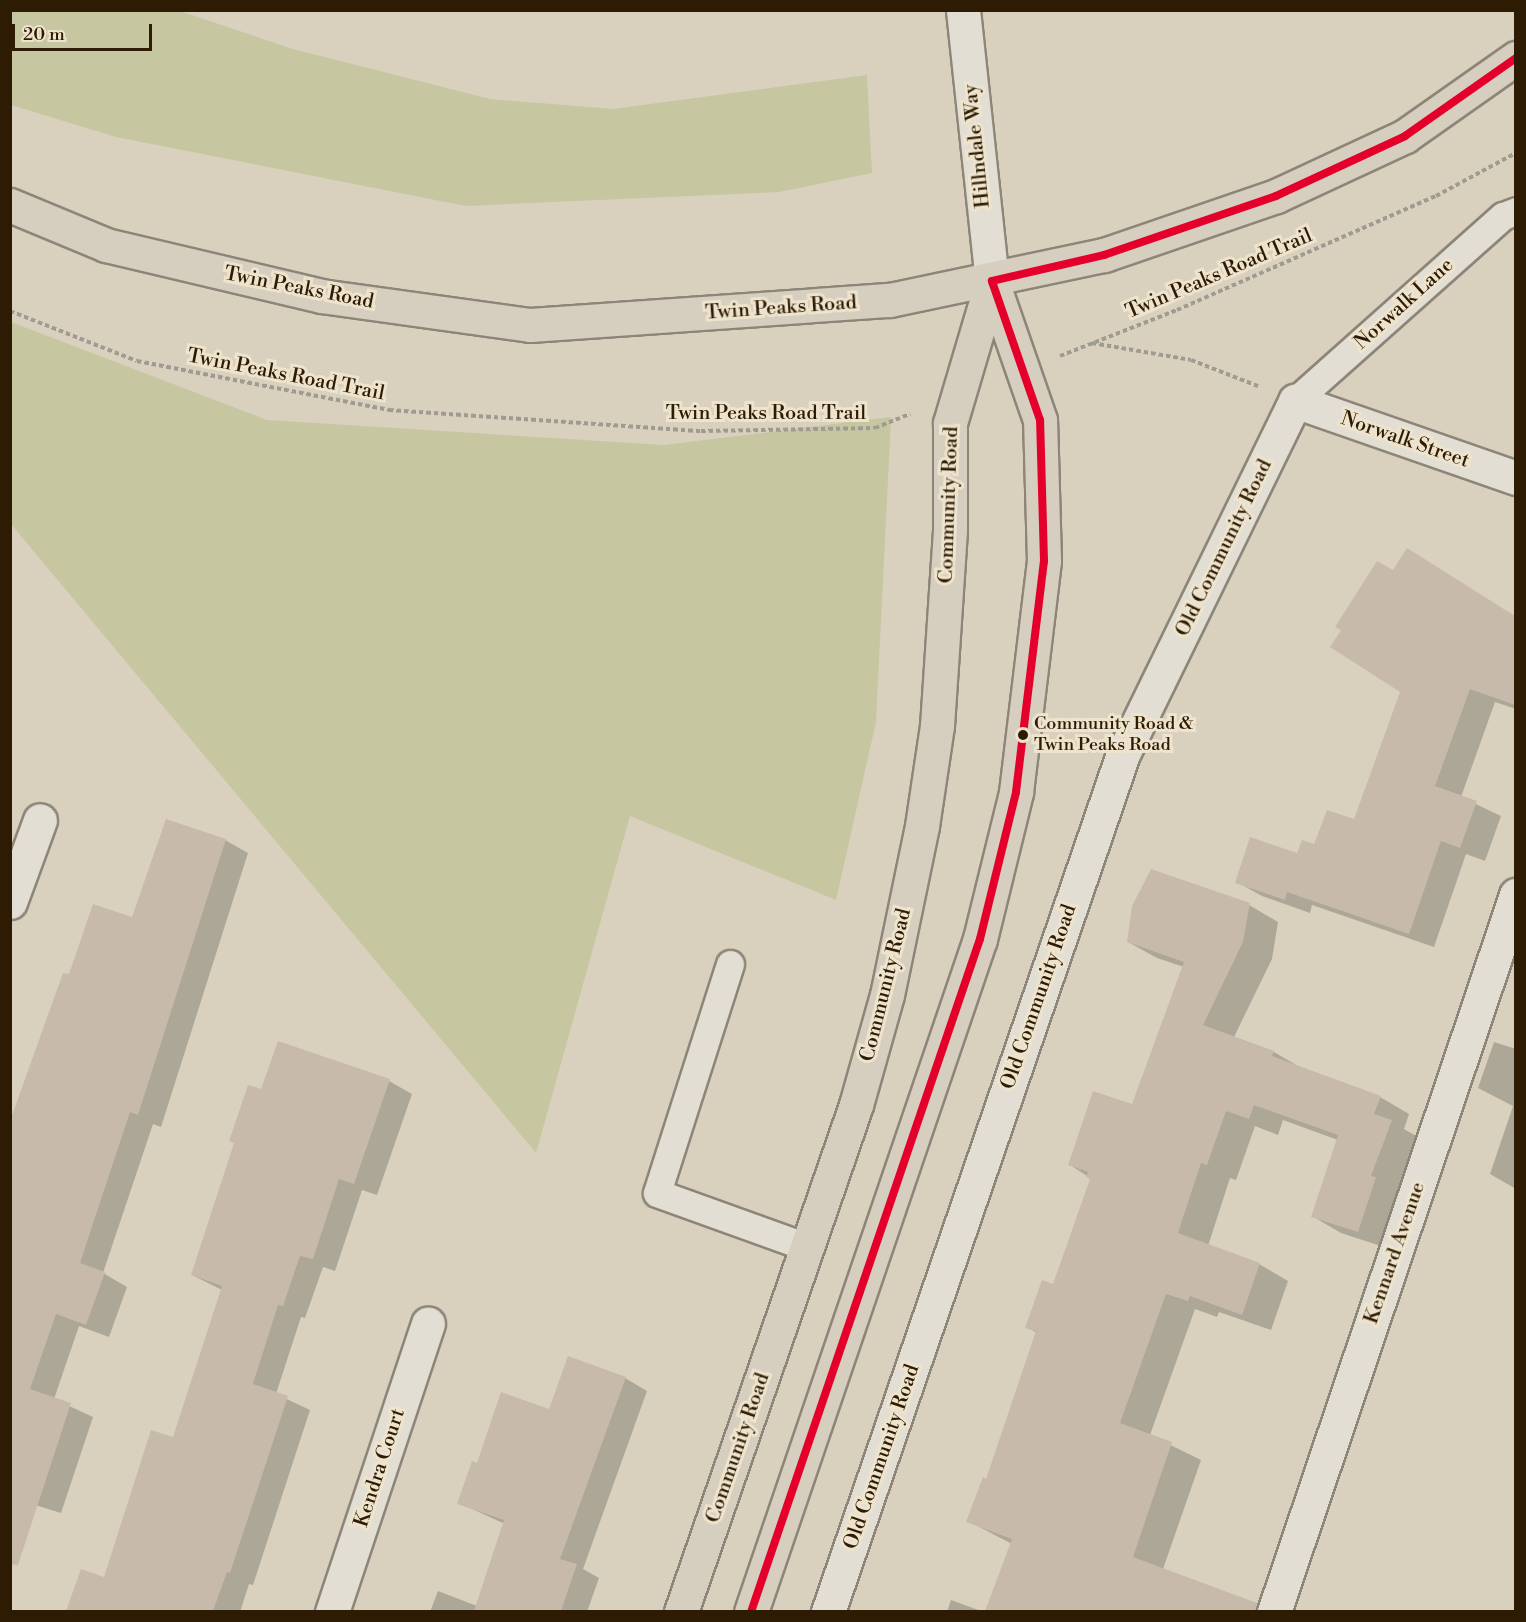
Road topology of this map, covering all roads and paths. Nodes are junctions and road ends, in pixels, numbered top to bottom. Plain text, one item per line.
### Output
1 (963, 10) edge
2 (1515, 58) edge
3 (1515, 153) edge
4 (10, 205) edge
5 (1515, 211) edge
6 (992, 281) junction
7 (10, 311) edge
8 (1092, 343) junction
9 (1022, 370) junction
10 (959, 395) junction
11 (1295, 401) junction
12 (1515, 478) edge
13 (40, 820) dead end
14 (1515, 895) edge
15 (10, 902) edge
16 (730, 964) dead end
17 (807, 1247) junction
18 (428, 1324) dead end
19 (332, 1611) edge
20 (681, 1611) edge
21 (751, 1611) edge
22 (828, 1611) edge
23 (1274, 1611) edge

1 - 6 street, Hillndale Way
2 - 6 main road, Twin Peaks Road
3 - 8 path, Twin Peaks Road Trail
4 - 6 main road, Twin Peaks Road
5 - 11 lane, Norwalk Lane
6 - 9 main road
6 - 10 main road, Community Road
7 - 10 path, Twin Peaks Road Trail
8 - 9 path, Twin Peaks Road Trail
8 - 11 path
9 - 21 main road
10 - 17 main road, Community Road
11 - 12 street, Norwalk Street
11 - 22 street, Old Community Road
13 - 15 street
14 - 23 street, Kennard Avenue
16 - 17 lane
17 - 20 main road, Community Road
18 - 19 street, Kendra Court

